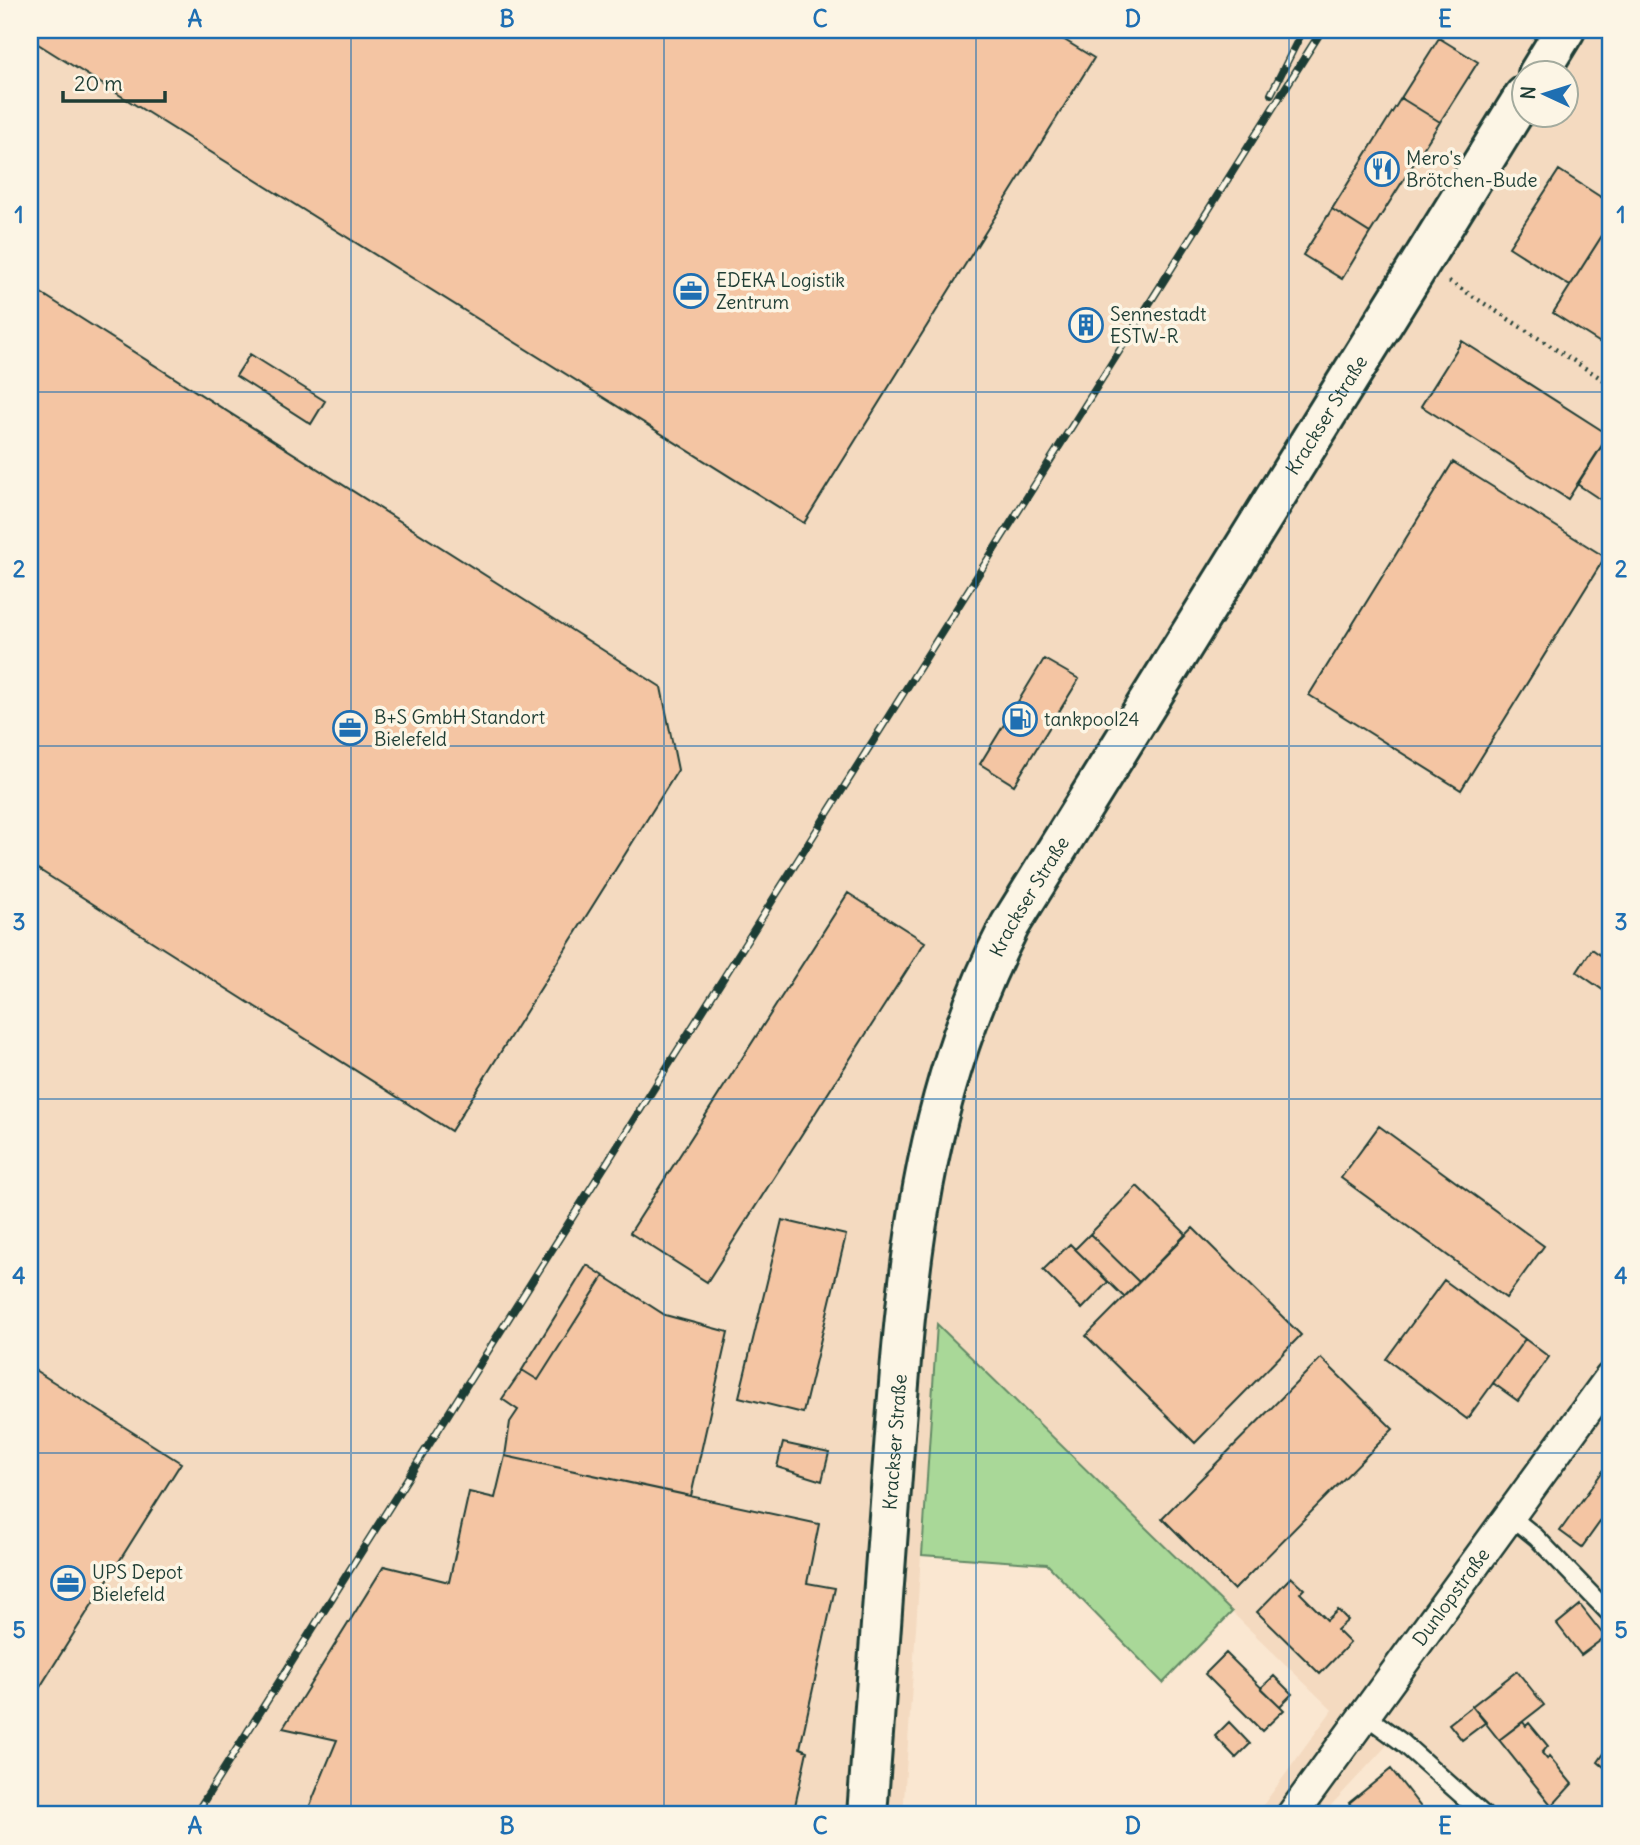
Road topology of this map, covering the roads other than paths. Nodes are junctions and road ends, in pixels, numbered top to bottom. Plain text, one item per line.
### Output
1 (1565, 30) edge
2 (1547, 60) edge
3 (1510, 119) edge
4 (1610, 1378) edge
5 (1510, 1516) junction
6 (1610, 1614) edge
7 (1365, 1714) junction
8 (867, 1815) edge
9 (1292, 1815) edge
10 (1484, 1815) edge

1 - 2 street
3 - 8 street, Krackser Straße
4 - 5 street, Dunlopstraße
5 - 6 lane
5 - 7 street, Dunlopstraße
7 - 9 street, Dunlopstraße
7 - 10 lane

